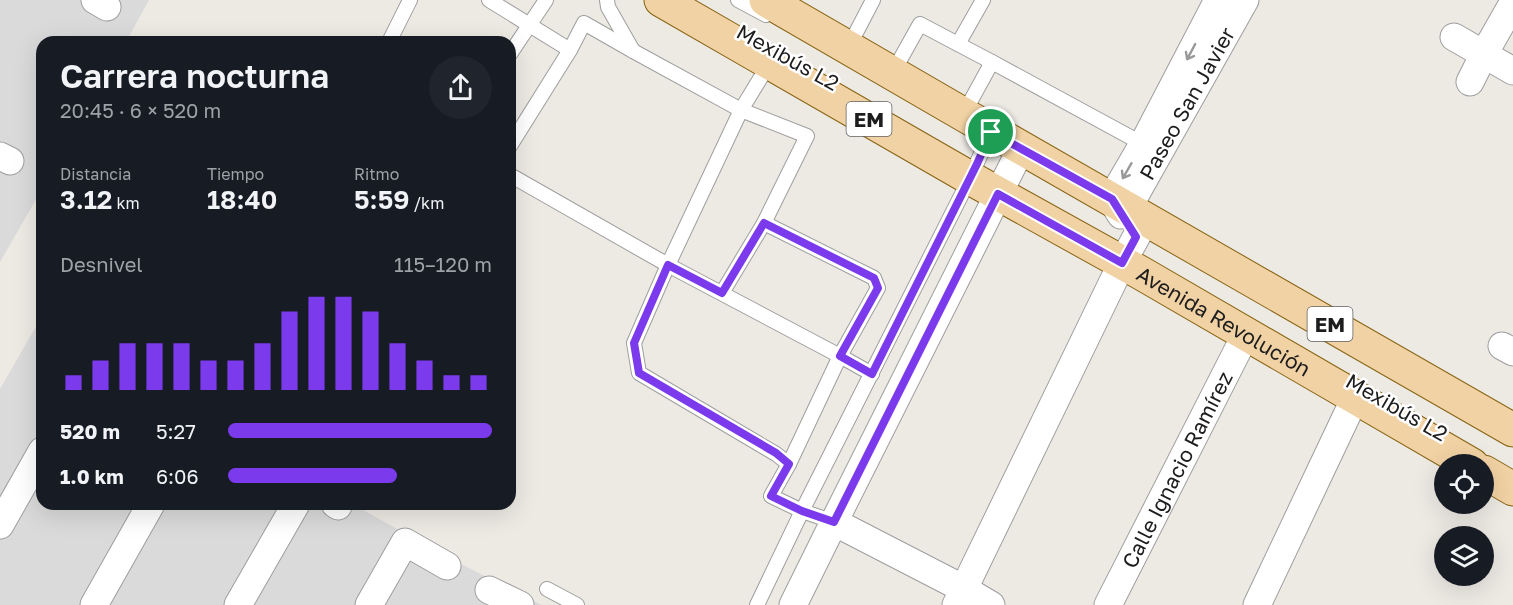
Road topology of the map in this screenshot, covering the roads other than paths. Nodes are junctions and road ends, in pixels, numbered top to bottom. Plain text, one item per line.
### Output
1 (410, 0) edge
2 (489, 0) edge
3 (546, 0) edge
4 (607, 0) edge
5 (660, 0) edge
6 (687, 0) edge
7 (738, 0) edge
8 (873, 0) edge
9 (984, 0) edge
10 (1218, 0) edge
11 (1245, 0) edge
12 (1513, 3) edge
13 (777, 17) edge
14 (529, 25) junction
15 (741, 30) dead end
16 (392, 36) edge
17 (1454, 37) dead end
18 (958, 44) junction
19 (516, 45) edge
20 (848, 48) junction
21 (570, 50) junction
22 (633, 51) junction
23 (1484, 54) junction
24 (768, 61) junction
25 (992, 63) junction
26 (1513, 71) edge
27 (892, 74) junction
28 (1470, 82) dead end
29 (741, 110) junction
30 (963, 115) junction
31 (516, 136) edge
32 (989, 137) junction
33 (1143, 144) junction
34 (996, 172) junction
35 (516, 178) edge
36 (764, 223) junction
37 (1128, 230) junction
38 (668, 265) junction
39 (722, 293) junction
40 (1246, 334) junction
41 (840, 356) junction
42 (872, 374) junction
43 (1356, 398) junction
44 (1513, 430) edge
45 (1513, 441) edge
46 (1453, 454) edge
47 (36, 462) edge
48 (789, 464) junction
49 (1513, 474) edge
50 (1494, 478) edge
51 (1513, 489) edge
52 (148, 510) edge
53 (293, 510) edge
54 (802, 511) junction
55 (834, 522) junction
56 (0, 525) edge
57 (447, 567) dead end
58 (547, 589) dead end
59 (489, 590) dead end
60 (960, 597) edge
61 (94, 605) edge
62 (238, 605) edge
63 (369, 605) edge
64 (520, 605) edge
65 (577, 605) edge
66 (757, 605) edge
67 (793, 605) edge
68 (991, 605) edge
69 (1108, 605) edge
70 (1257, 605) edge

1 - 16 lane
2 - 14 lane
3 - 14 lane
4 - 22 lane
5 - 24 main road, Avenida Revolución / EM
6 - 15 lane, Mexibús L2
7 - 13 lane, Mexibús L2
8 - 20 lane
9 - 18 lane
10 -> 33 street, Paseo San Javier
11 - 37 street, Paseo San Javier
12 - 23 street
13 - 20 main road, Avenida Revolución / EM
13 - 32 lane, Mexibús L2
14 - 19 lane
14 - 21 lane
17 - 23 street
18 - 25 lane
18 - 27 lane
20 - 27 main road, Avenida Revolución / EM
21 - 22 lane
21 - 31 lane
22 - 29 lane
23 - 26 street
23 - 28 street
24 - 29 lane
24 - 34 main road, Avenida Revolución / EM
25 - 30 lane
25 - 33 lane
27 - 30 main road, Avenida Revolución / EM
29 - 36 lane
29 - 38 lane
30 - 32 main road, Avenida Revolución / EM
32 - 34 main road, Avenida Revolución / EM
33 -> 37 street, Paseo San Javier
34 - 37 main road, Avenida Revolución / EM
34 - 37 main road, Avenida Revolución / EM
34 - 42 lane
34 - 55 street
35 - 38 lane
36 - 39 lane
36 - 41 lane
37 - 40 main road, Avenida Revolución / EM
37 - 44 main road, Avenida Revolución / EM
37 - 45 lane, Mexibús L2
37 - 49 lane, Mexibús L2
37 - 60 street
38 - 39 lane
38 - 48 lane
39 - 41 lane
40 - 43 main road, Avenida Revolución / EM
40 - 69 street, Calle Ignacio Ramírez
41 - 42 lane
41 - 48 lane
42 - 54 lane
43 - 46 main road, Avenida Revolución / EM
43 - 70 street
47 - 56 street
48 - 54 lane
50 - 51 main road
52 - 61 street
53 - 62 street
54 - 55 lane
54 - 66 lane
55 - 60 street
55 - 67 street
57 - 63 street
58 - 65 lane
59 - 64 street
60 - 68 street

